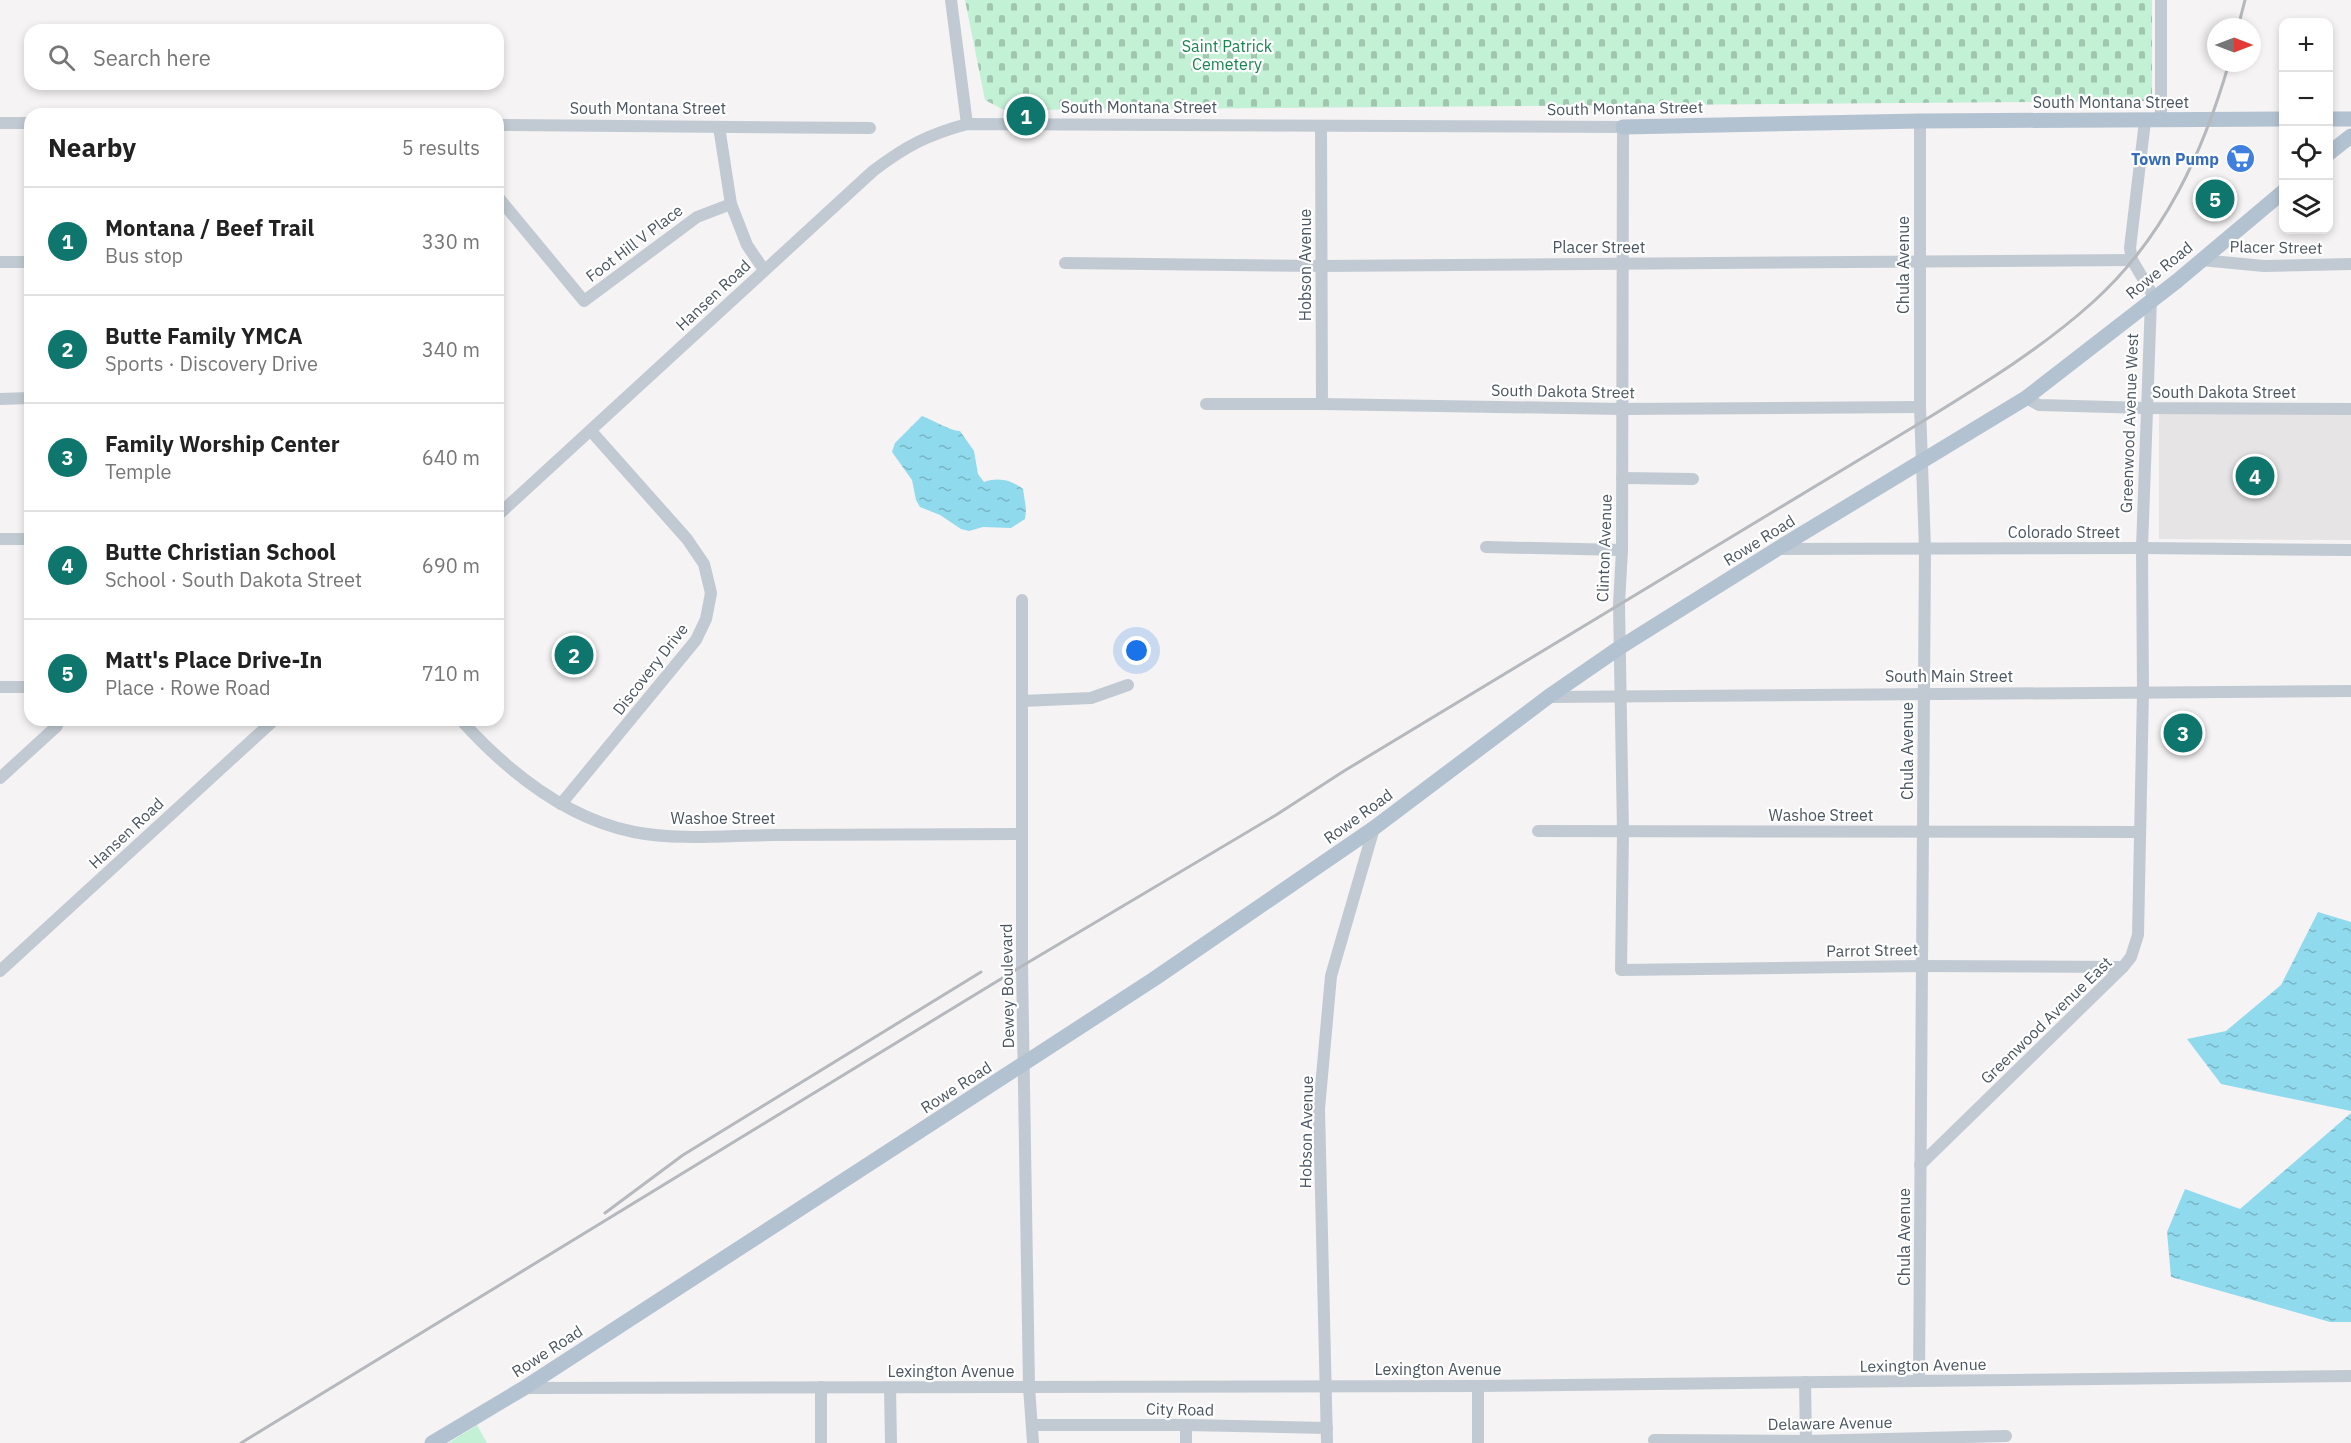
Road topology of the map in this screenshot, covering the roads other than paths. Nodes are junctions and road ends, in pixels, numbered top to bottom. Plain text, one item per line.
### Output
1 (951, 0) edge
2 (2162, 0) edge
3 (2279, 119) edge
4 (2333, 119) edge
5 (2351, 119) edge
6 (2161, 120) junction
7 (1920, 121) junction
8 (2145, 121) junction
9 (0, 123) edge
10 (24, 123) edge
11 (967, 124) junction
12 (504, 125) edge
13 (719, 127) junction
14 (1321, 127) junction
15 (1623, 127) junction
16 (870, 128) dead end
17 (2351, 136) edge
18 (2333, 150) edge
19 (2279, 194) edge
20 (504, 204) edge
21 (731, 204) junction
22 (2133, 260) junction
23 (2201, 260) junction
24 (0, 262) edge
25 (24, 262) edge
26 (1065, 263) dead end
27 (1920, 263) junction
28 (1622, 264) junction
29 (2351, 264) edge
30 (1321, 266) junction
31 (764, 270) junction
32 (2152, 298) junction
33 (24, 398) edge
34 (2026, 398) junction
35 (0, 399) edge
36 (1206, 404) dead end
37 (1322, 404) junction
38 (1920, 407) junction
39 (2145, 408) junction
40 (1622, 409) junction
41 (2351, 409) edge
42 (591, 431) junction
43 (1922, 463) junction
44 (1622, 478) junction
45 (1693, 479) dead end
46 (504, 510) edge
47 (0, 539) edge
48 (24, 539) edge
49 (1486, 547) dead end
50 (2142, 548) junction
51 (1777, 549) junction
52 (1925, 549) junction
53 (1622, 550) junction
54 (2351, 550) edge
55 (1022, 600) dead end
56 (1619, 648) junction
57 (1128, 685) dead end
58 (0, 687) edge
59 (24, 687) edge
60 (2351, 691) edge
61 (2143, 692) junction
62 (1924, 693) junction
63 (1621, 696) junction
64 (1548, 697) junction
65 (1022, 701) junction
66 (57, 726) edge
67 (267, 726) edge
68 (467, 726) edge
69 (0, 778) edge
70 (561, 804) junction
71 (1374, 828) junction
72 (1538, 831) dead end
73 (1923, 831) junction
74 (1623, 832) junction
75 (2140, 832) junction
76 (1022, 834) junction
77 (1921, 966) junction
78 (2123, 967) junction
79 (0, 970) edge
80 (1621, 970) joint
81 (1024, 1064) junction
82 (1920, 1165) junction
83 (2351, 1376) edge
84 (1805, 1382) junction
85 (1919, 1382) junction
86 (1325, 1386) junction
87 (1478, 1386) junction
88 (820, 1387) junction
89 (1029, 1387) junction
90 (524, 1388) junction
91 (890, 1388) junction
92 (1032, 1425) junction
93 (1186, 1425) junction
94 (1327, 1428) junction
95 (2006, 1436) dead end
96 (1654, 1440) dead end
97 (1806, 1442) edge
98 (432, 1443) edge
99 (821, 1443) edge
100 (891, 1443) edge
101 (1033, 1443) edge
102 (1186, 1443) edge
103 (1327, 1443) edge
104 (1478, 1443) edge

1 - 11 street
2 - 6 street
3 - 6 main road, South Montana Street
4 - 5 main road
6 - 8 main road, South Montana Street
7 - 8 main road, South Montana Street
7 - 15 main road, South Montana Street
7 - 27 street, Chula Avenue
8 - 22 street
9 - 10 street
11 - 14 street, South Montana Street
11 - 31 street, Hansen Road
12 - 13 street, South Montana Street
13 - 16 street, South Montana Street
13 - 21 street
14 - 15 street, South Montana Street
14 - 30 street, Hobson Avenue
15 - 28 street, Clinton Avenue
17 - 18 main road
19 - 23 main road, Rowe Road
20 - 21 street, Foot Hill V Place
21 - 31 street
22 - 27 street, Placer Street
22 - 32 street
23 - 29 street, Placer Street
23 - 32 main road, Rowe Road
24 - 25 street
26 - 30 street, Placer Street
27 - 28 street, Placer Street
27 - 38 street, Chula Avenue
28 - 30 street, Placer Street
28 - 40 street, Clinton Avenue
30 - 37 street, Hobson Avenue
31 - 42 street, Hansen Road
32 - 34 main road, Rowe Road
32 - 39 street, Greenwood Avenue West
33 - 35 street
34 - 39 street, South Dakota Street
34 - 43 main road, Rowe Road
36 - 37 street, South Dakota Street
37 - 40 street, South Dakota Street
38 - 40 street, South Dakota Street
38 - 43 street, Chula Avenue
39 - 41 street, South Dakota Street
39 - 50 street, Greenwood Avenue West
40 - 44 street, Clinton Avenue
42 - 46 street, Hansen Road
42 - 70 street, Discovery Drive
43 - 51 main road, Rowe Road
43 - 52 street, Chula Avenue
44 - 45 street
44 - 53 street, Clinton Avenue
47 - 48 street
49 - 53 street
50 - 52 street, Colorado Street
50 - 54 street, Colorado Street
50 - 61 street, Greenwood Avenue West
51 - 52 street, Colorado Street
51 - 56 main road, Rowe Road
52 - 62 street, Chula Avenue
53 - 56 street, Clinton Avenue
55 - 65 street, Dewey Boulevard
56 - 63 street, Clinton Avenue
56 - 64 main road, Rowe Road
57 - 65 street
58 - 59 street
60 - 61 street, South Main Street
61 - 62 street, South Main Street
61 - 75 street, Greenwood Avenue East
62 - 63 street, South Main Street
62 - 73 street, Chula Avenue
63 - 64 street, South Main Street
63 - 74 street, Clinton Avenue
64 - 71 main road, Rowe Road
65 - 76 street, Dewey Boulevard
66 - 69 street
67 - 79 street, Hansen Road
68 - 70 street, Washoe Street
70 - 76 street, Washoe Street
71 - 81 main road, Rowe Road
71 - 86 street, Hobson Avenue
72 - 74 street, Washoe Street
73 - 74 street, Washoe Street
73 - 75 street, Washoe Street
73 - 77 street, Chula Avenue
74 - 80 street, Clinton Avenue
75 - 78 street, Greenwood Avenue East
76 - 81 street, Dewey Boulevard
77 - 78 street, Parrot Street
77 - 80 street, Parrot Street
77 - 82 street, Chula Avenue
78 - 82 street, Greenwood Avenue East
81 - 89 street, Dewey Boulevard
81 - 90 main road, Rowe Road
82 - 85 street, Chula Avenue
83 - 85 street, Lexington Avenue
84 - 85 street, Lexington Avenue
84 - 87 street, Lexington Avenue
84 - 97 street
86 - 87 street, Lexington Avenue
86 - 89 street, Lexington Avenue
86 - 94 street, Hobson Avenue
87 - 104 street
88 - 90 street, Lexington Avenue
88 - 91 street, Lexington Avenue
88 - 99 street
89 - 91 street, Lexington Avenue
89 - 92 street, Dewey Boulevard
90 - 98 main road, Rowe Road
91 - 100 street
92 - 93 street, City Road
92 - 101 street, Dewey Boulevard
93 - 94 street, City Road
93 - 102 street
94 - 103 street, Hobson Avenue
95 - 97 street, Delaware Avenue
96 - 97 street, Delaware Avenue

